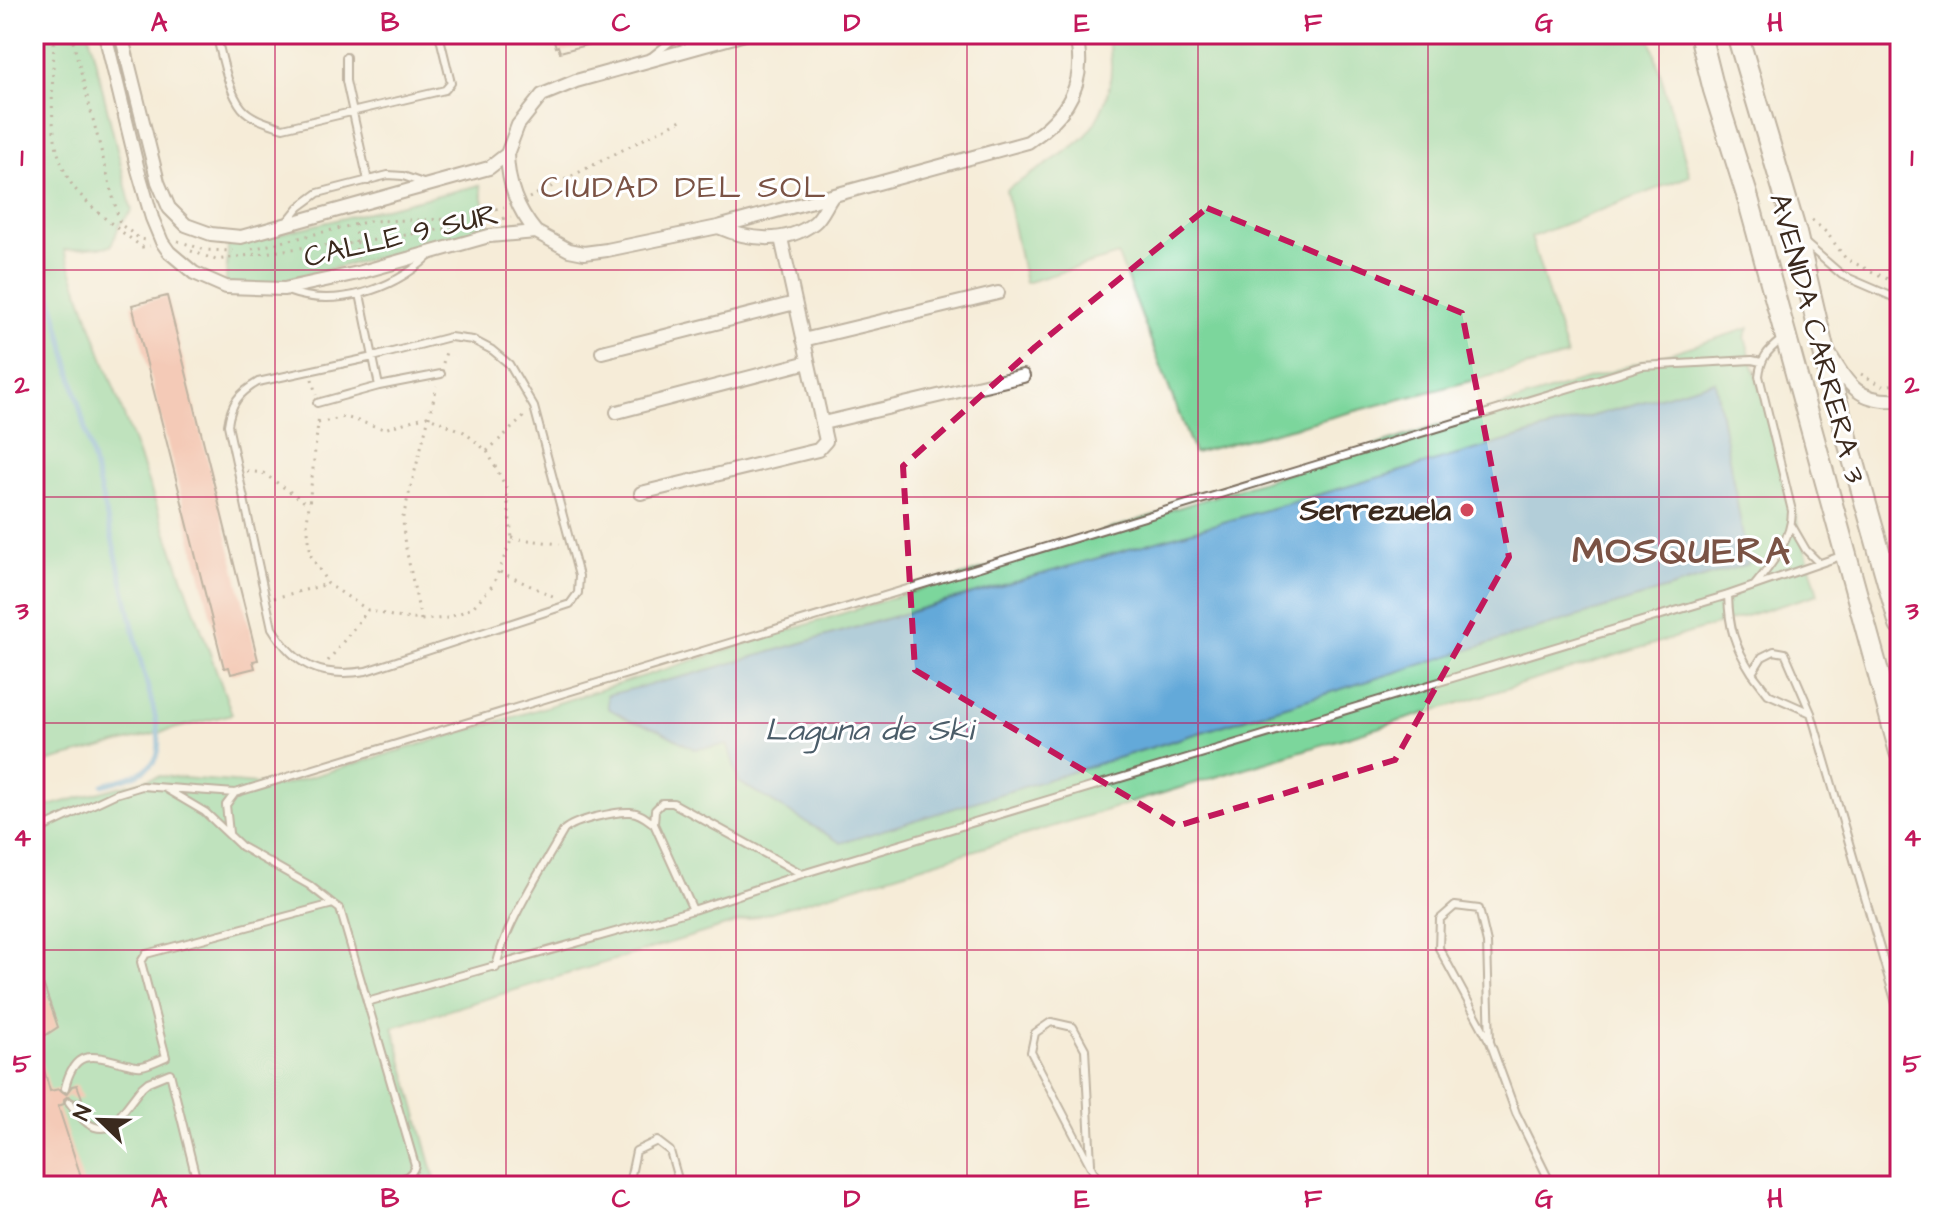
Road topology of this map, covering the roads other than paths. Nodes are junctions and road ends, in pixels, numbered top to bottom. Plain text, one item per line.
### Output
1 (105, 34) edge
2 (121, 34) edge
3 (216, 34) edge
4 (439, 34) edge
5 (680, 34) edge
6 (745, 34) edge
7 (1075, 34) edge
8 (1700, 34) edge
9 (1737, 34) edge
10 (346, 57) dead end
11 (646, 60) junction
12 (352, 110) junction
13 (507, 154) junction
14 (368, 181) junction
15 (427, 185) junction
16 (832, 197) junction
17 (284, 225) junction
18 (718, 227) junction
19 (536, 232) junction
20 (1796, 233) junction
21 (781, 238) junction
22 (432, 253) junction
23 (284, 289) junction
24 (998, 293) dead end
25 (360, 294) junction
26 (1900, 300) edge
27 (795, 303) junction
28 (1786, 337) junction
29 (1820, 338) junction
30 (803, 340) junction
31 (602, 352) dead end
32 (373, 357) junction
33 (808, 362) junction
34 (1761, 362) junction
35 (441, 374) road end
36 (1023, 376) dead end
37 (379, 386) junction
38 (1900, 400) edge
39 (317, 403) dead end
40 (617, 412) dead end
41 (823, 423) junction
42 (641, 493) dead end
43 (1792, 526) junction
44 (1847, 554) junction
45 (1819, 563) junction
46 (1755, 585) junction
47 (1896, 594) edge
48 (1728, 595) junction
49 (1900, 625) edge
50 (1752, 673) junction
51 (1811, 713) junction
52 (1900, 752) edge
53 (163, 787) junction
54 (235, 793) junction
55 (654, 824) junction
56 (34, 832) edge
57 (230, 836) junction
58 (802, 874) junction
59 (333, 904) junction
60 (693, 910) junction
61 (496, 968) junction
62 (367, 1002) junction
63 (1900, 1017) edge
64 (1490, 1042) junction
65 (166, 1057) junction
66 (170, 1073) junction
67 (65, 1088) dead end
68 (69, 1102) dead end
69 (1091, 1164) junction
70 (198, 1186) edge
71 (375, 1186) edge
72 (638, 1186) edge
73 (680, 1186) edge
74 (1101, 1186) edge
75 (1552, 1186) edge

1 - 23 street, CALLE 9 SUR
2 - 17 street, CALLE 9 SUR
3 - 12 lane
4 - 12 lane
5 - 11 lane
6 - 11 street, CALLE 9 SUR
7 - 16 street, CALLE 9 SUR
8 - 28 main road, AVENIDA CARRERA 3
9 - 20 main road, AVENIDA CARRERA 3
10 - 12 lane
11 - 13 street, CALLE 9 SUR
12 - 14 lane
13 - 15 street, CALLE 9 SUR
13 - 19 street
14 - 15 lane
14 - 17 lane
15 - 17 street, CALLE 9 SUR
16 - 18 street, CALLE 9 SUR
16 - 21 street
18 - 19 street, CALLE 9 SUR
18 - 21 street
19 - 22 street, CALLE 9 SUR
20 - 26 lane
20 - 29 main road, AVENIDA CARRERA 3
21 - 27 street
22 - 23 street, CALLE 9 SUR
22 - 25 lane
23 - 25 lane
24 - 30 street
25 - 32 lane
27 - 30 street
27 - 31 street
28 - 34 lane
28 - 44 main road, AVENIDA CARRERA 3
29 - 38 street
29 - 47 main road, AVENIDA CARRERA 3
30 - 33 street
32 - 32 lane
32 - 37 lane
33 - 40 street
33 - 41 street
34 - 43 lane
34 - 54 lane
35 - 37 lane
36 - 41 street
37 - 39 lane
41 - 42 street
43 - 45 lane
43 - 46 lane
44 - 45 lane
44 - 52 main road, AVENIDA CARRERA 3
45 - 46 lane
46 - 48 lane
47 - 49 main road, AVENIDA CARRERA 3
48 - 50 lane
48 - 58 lane
50 - 51 lane
50 - 51 lane
51 - 63 lane
53 - 54 lane
53 - 56 lane
53 - 57 lane
54 - 57 lane
55 - 58 lane
55 - 60 lane
55 - 61 lane
57 - 59 lane
58 - 60 lane
59 - 62 lane
59 - 65 lane
60 - 61 lane
61 - 62 lane
62 - 71 lane
64 - 64 lane
64 - 75 lane
65 - 66 lane
65 - 67 lane
66 - 68 lane
66 - 70 lane
69 - 69 lane
69 - 74 lane
72 - 73 lane

